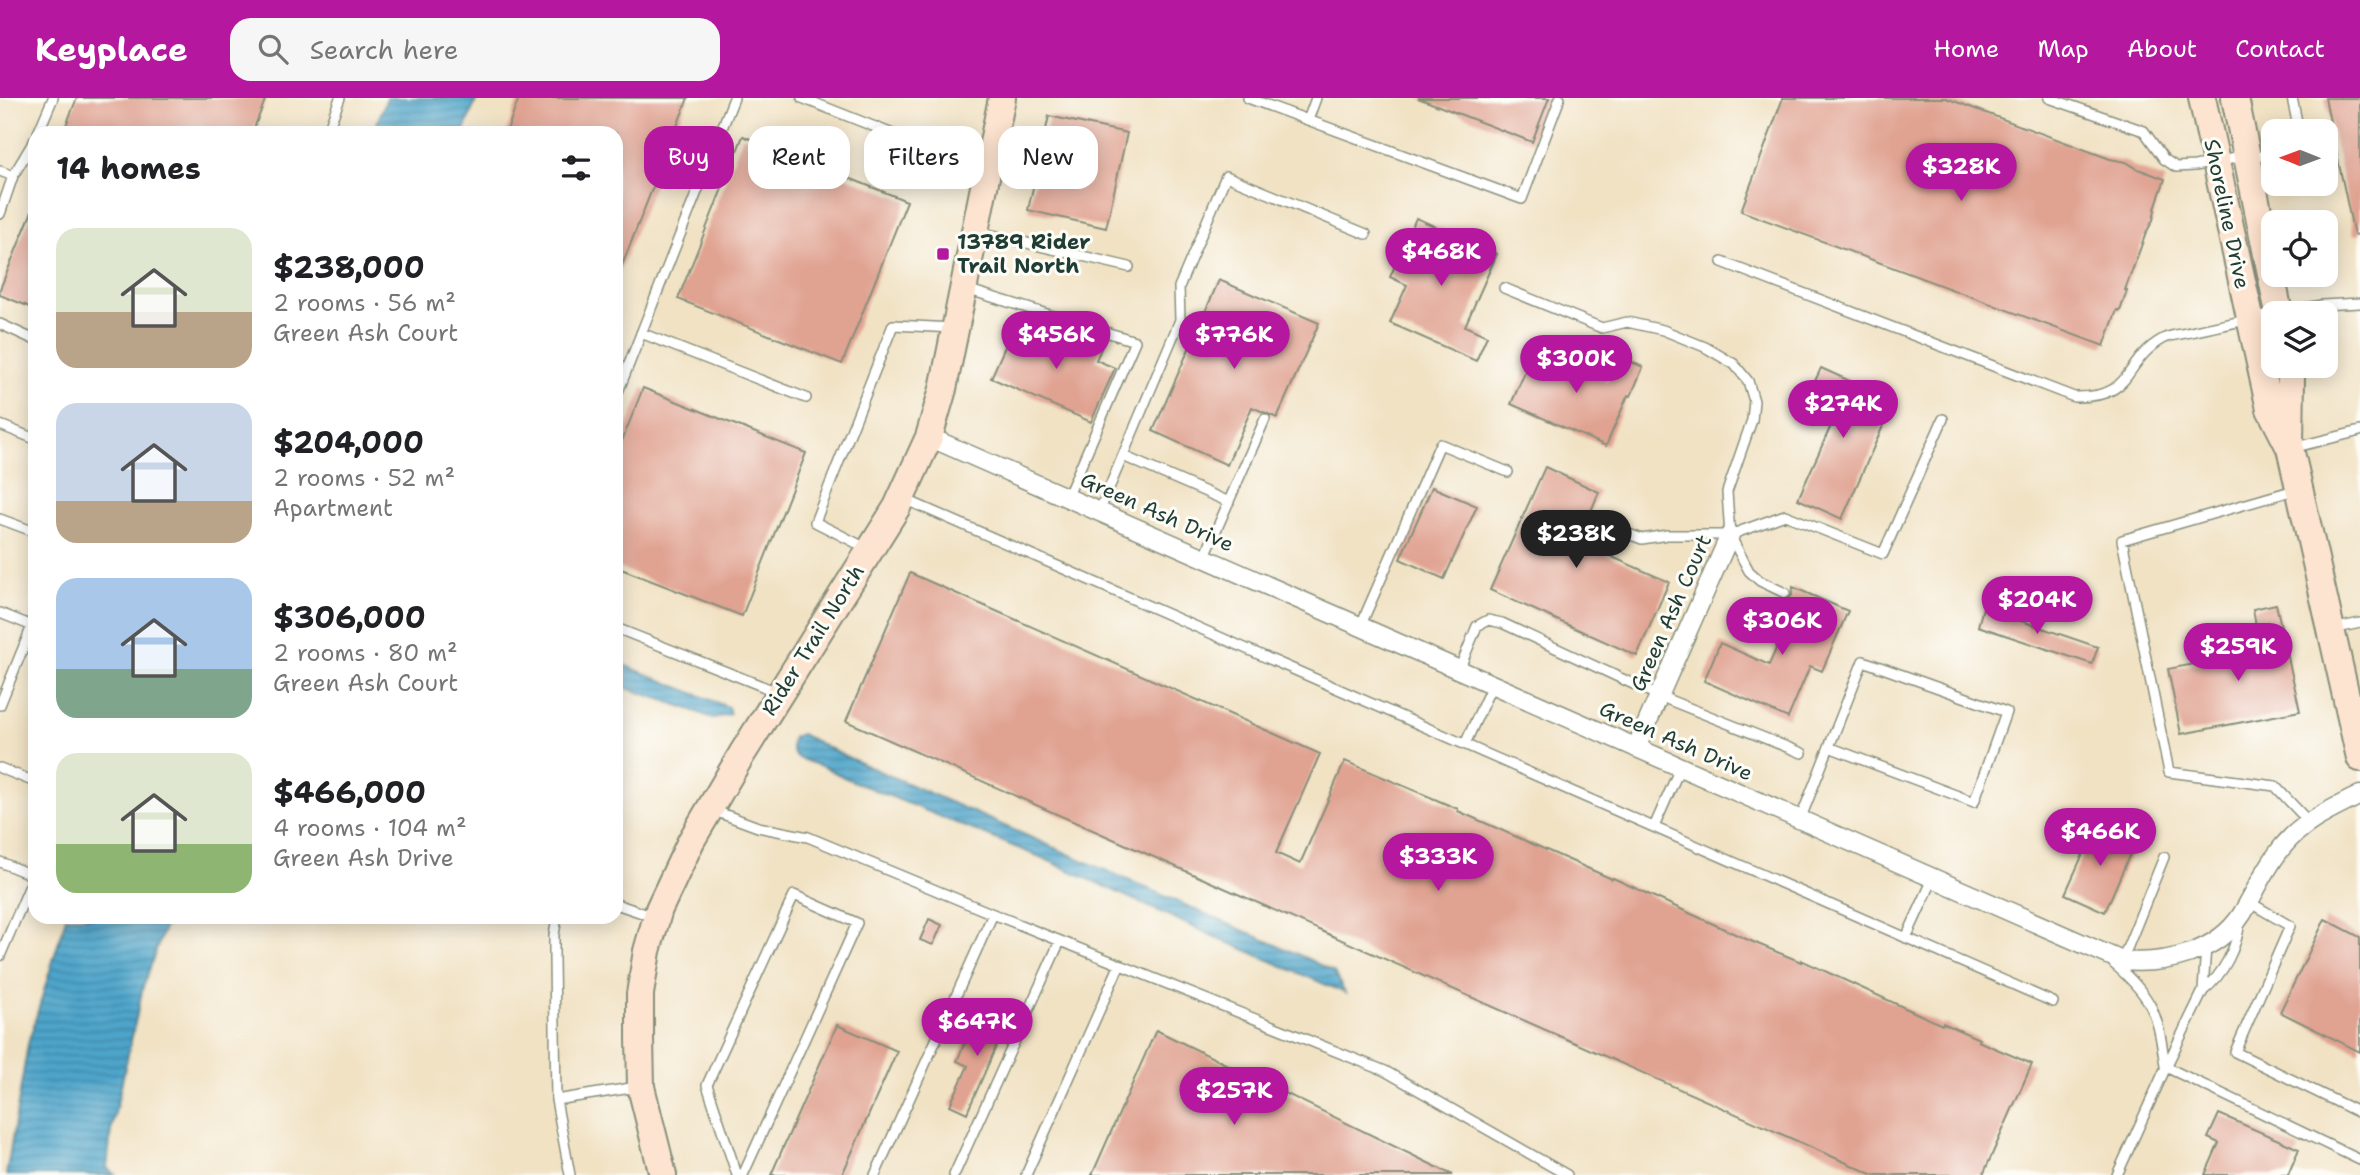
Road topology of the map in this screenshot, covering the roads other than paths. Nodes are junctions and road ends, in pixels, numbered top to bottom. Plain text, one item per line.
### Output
1 (53, 98) edge
2 (340, 98) edge
3 (734, 98) edge
4 (802, 98) edge
5 (1002, 98) edge
6 (1248, 98) edge
7 (1316, 98) edge
8 (1560, 98) edge
9 (2049, 98) edge
10 (2202, 98) edge
11 (2235, 98) edge
12 (2292, 98) edge
13 (2296, 119) edge
14 (1308, 120) junction
15 (41, 126) edge
16 (330, 126) edge
17 (28, 151) edge
18 (2246, 156) junction
19 (2261, 156) edge
20 (2216, 162) junction
21 (0, 171) edge
22 (986, 171) junction
23 (13, 176) junction
24 (0, 214) edge
25 (975, 231) junction
26 (1366, 234) dead end
27 (1722, 262) dead end
28 (1129, 267) dead end
29 (963, 288) junction
30 (1504, 288) dead end
31 (2266, 301) edge
32 (2269, 301) edge
33 (2360, 303) edge
34 (2338, 304) edge
35 (2261, 316) edge
36 (0, 324) edge
37 (955, 328) junction
38 (641, 333) junction
39 (28, 337) edge
40 (2270, 378) edge
41 (2291, 378) edge
42 (623, 379) edge
43 (806, 398) dead end
44 (1265, 419) dead end
45 (1944, 419) dead end
46 (0, 425) edge
47 (2360, 430) edge
48 (28, 436) edge
49 (929, 437) junction
50 (2290, 448) junction
51 (1123, 456) junction
52 (1508, 472) dead end
53 (2300, 489) junction
54 (901, 497) junction
55 (1067, 498) junction
56 (1229, 502) junction
57 (1099, 512) junction
58 (0, 519) edge
59 (1596, 522) dead end
60 (28, 529) edge
61 (1730, 535) junction
62 (870, 549) junction
63 (1204, 558) junction
64 (1785, 593) dead end
65 (0, 613) edge
66 (2360, 623) edge
67 (28, 624) edge
68 (1360, 627) junction
69 (2331, 629) junction
70 (623, 631) edge
71 (28, 640) edge
72 (1459, 670) junction
73 (1492, 685) junction
74 (780, 694) junction
75 (1660, 696) junction
76 (0, 705) edge
77 (2355, 710) edge
78 (1465, 744) junction
79 (1829, 747) junction
80 (1636, 748) junction
81 (1802, 753) dead end
82 (2360, 758) edge
83 (0, 768) edge
84 (1680, 768) junction
85 (28, 779) edge
86 (2360, 794) edge
87 (710, 809) junction
88 (1800, 820) junction
89 (2309, 822) junction
90 (1654, 827) junction
91 (2164, 857) dead end
92 (0, 862) edge
93 (28, 872) edge
94 (1933, 878) junction
95 (28, 888) edge
96 (623, 906) edge
97 (2244, 909) junction
98 (993, 914) junction
99 (656, 918) junction
100 (556, 924) edge
101 (1906, 938) junction
102 (1060, 941) junction
103 (2206, 946) junction
104 (2103, 953) junction
105 (0, 956) edge
106 (2122, 961) junction
107 (1120, 964) junction
108 (2203, 991) junction
109 (2053, 1002) dead end
110 (2165, 1067) junction
111 (641, 1087) junction
112 (556, 1100) junction
113 (2360, 1113) edge
114 (2360, 1160) edge
115 (570, 1175) edge
116 (663, 1175) edge
117 (737, 1175) edge
118 (743, 1175) edge
119 (875, 1175) edge
120 (954, 1175) edge
121 (1026, 1175) edge
122 (1567, 1175) edge
123 (2118, 1175) edge

1 - 15 lane
2 - 16 lane
3 - 38 lane
4 - 22 lane
5 - 22 street, Rider Trail North
6 - 14 lane
7 - 14 lane
8 - 14 lane
9 - 20 lane
10 - 20 street, Shoreline Drive
11 - 18 street, Shoreline Drive
12 - 13 lane
17 - 23 lane
18 - 19 lane
18 - 20 lane
18 - 32 street, Shoreline Drive
20 - 31 street, Shoreline Drive
21 - 23 lane
22 - 25 street, Rider Trail North
23 - 24 lane
25 - 28 lane
25 - 29 street, Rider Trail North
26 - 51 lane
27 - 35 lane
29 - 37 street, Rider Trail North
29 - 55 lane
30 - 61 lane
33 - 34 lane
36 - 39 lane
37 - 49 street, Rider Trail North
37 - 62 lane
38 - 42 lane
38 - 43 lane
40 - 50 street, Shoreline Drive
41 - 50 street, Shoreline Drive
44 - 56 lane
45 - 61 lane
46 - 48 lane
47 - 50 lane
49 - 54 street, Rider Trail North
49 - 55 street, Green Ash Drive
50 - 53 street, Shoreline Drive
51 - 56 lane
51 - 57 lane
52 - 68 lane
53 - 69 street, Shoreline Drive
53 - 89 lane
54 - 62 street, Rider Trail North
54 - 78 lane
55 - 57 street, Green Ash Drive
56 - 63 lane
57 - 63 street, Green Ash Drive
58 - 60 lane
59 - 61 lane
61 - 64 lane
61 - 75 street, Green Ash Court
62 - 74 street, Rider Trail North
63 - 68 street, Green Ash Drive
65 - 67 lane
66 - 69 lane
68 - 72 street, Green Ash Drive
69 - 77 street, Shoreline Drive
70 - 74 lane
71 - 76 lane
72 - 73 street, Green Ash Drive
72 - 75 lane
73 - 78 lane
73 - 80 street, Green Ash Drive
74 - 87 street, Rider Trail North
75 - 80 street, Green Ash Court
75 - 81 lane
77 - 82 street, Shoreline Drive
78 - 90 lane
79 - 79 lane
79 - 88 lane
80 - 84 street, Green Ash Drive
83 - 85 lane
84 - 88 street, Green Ash Drive
84 - 90 lane
86 - 89 street, Green Ash Drive
87 - 98 lane
87 - 99 street, Rider Trail North
88 - 94 street, Green Ash Drive
89 - 97 street, Green Ash Drive
90 - 101 lane
91 - 106 lane
92 - 93 lane
94 - 101 lane
94 - 104 street, Green Ash Drive
95 - 105 lane
96 - 99 lane
97 - 103 street, Green Ash Drive
97 - 108 lane
97 - 113 lane
98 - 102 lane
98 - 119 lane
99 - 111 street, Rider Trail North
100 - 112 lane
101 - 109 lane
102 - 107 lane
102 - 120 lane
103 - 106 street, Green Ash Drive
103 - 108 lane
104 - 106 street, Green Ash Drive
104 - 110 lane
107 - 121 lane
107 - 122 lane
108 - 110 lane
110 - 114 lane
110 - 123 lane
111 - 112 lane
111 - 116 street, Rider Trail North
112 - 115 lane
117 - 118 lane

